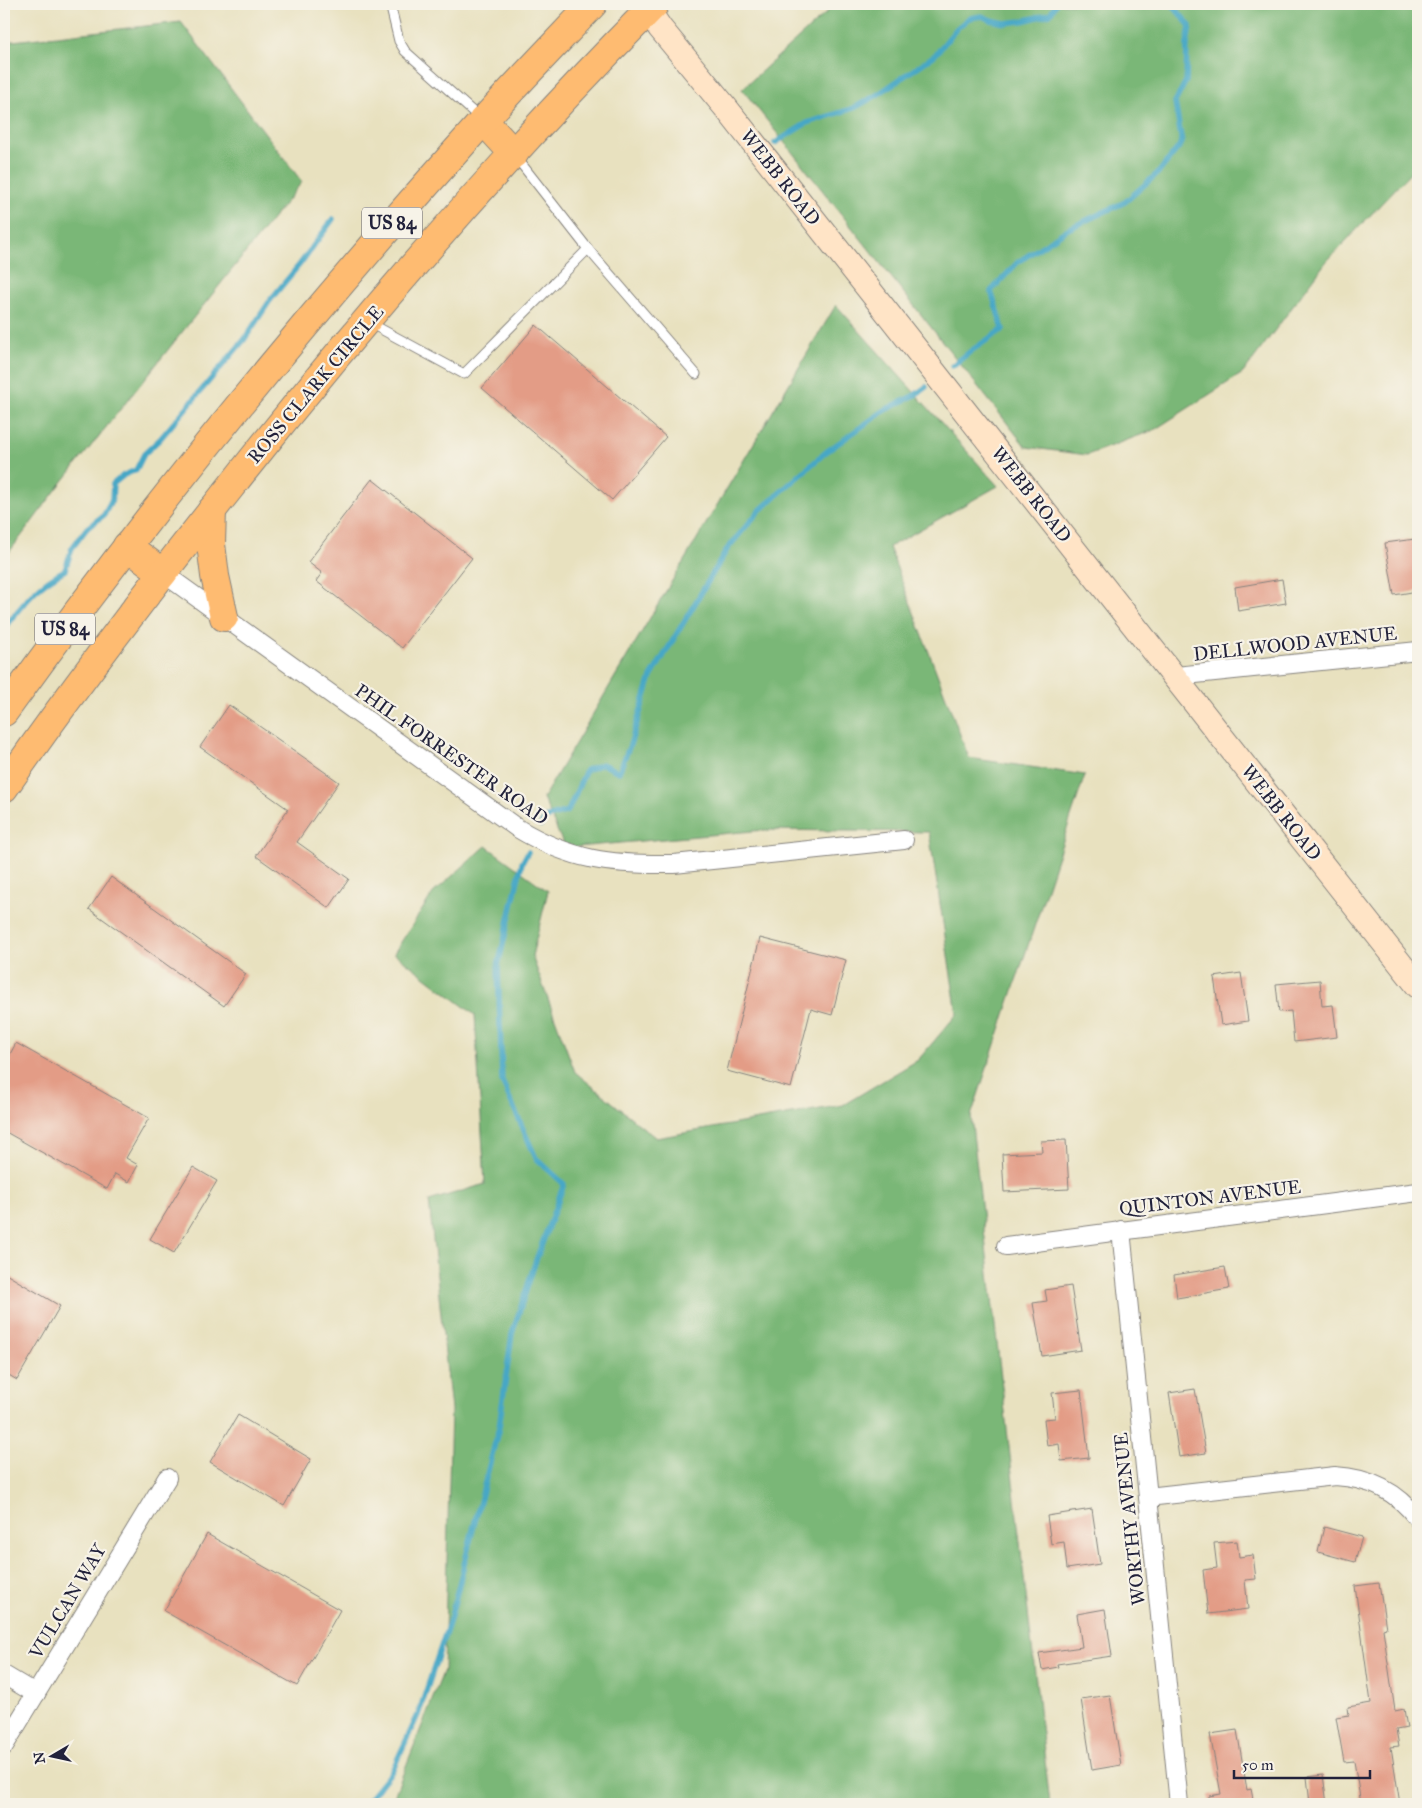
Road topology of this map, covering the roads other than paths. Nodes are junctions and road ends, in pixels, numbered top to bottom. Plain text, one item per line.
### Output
1 (390, 4) edge
2 (593, 4) edge
3 (649, 6) edge
4 (483, 120) junction
5 (514, 154) junction
6 (588, 249) junction
7 (366, 321) junction
8 (696, 374) dead end
9 (212, 510) junction
10 (127, 546) junction
11 (163, 573) junction
12 (224, 617) junction
13 (1418, 651) edge
14 (1176, 676) junction
15 (4, 712) edge
16 (4, 788) edge
17 (904, 840) dead end
18 (1418, 986) edge
19 (1418, 1192) edge
20 (1121, 1230) junction
21 (1006, 1246) dead end
22 (167, 1478) dead end
23 (1148, 1497) junction
24 (1418, 1519) edge
25 (4, 1675) edge
26 (36, 1694) junction
27 (4, 1746) edge
28 (1179, 1804) edge

1 - 4 lane
2 - 4 highway, US 84
3 - 5 highway, ROSS CLARK CIRCLE / US 84
3 - 14 street, WEBB ROAD
4 - 5 highway
4 - 10 highway, US 84
5 - 6 lane
5 - 7 highway, ROSS CLARK CIRCLE / US 84
6 - 7 lane
6 - 8 lane
7 - 9 highway, ROSS CLARK CIRCLE / US 84
9 - 11 highway, ROSS CLARK CIRCLE / US 84
9 - 12 highway
10 - 11 highway
10 - 15 highway, US 84
11 - 12 street, PHIL FORRESTER ROAD
11 - 16 highway, ROSS CLARK CIRCLE / US 84
12 - 17 street, PHIL FORRESTER ROAD
13 - 14 street, DELLWOOD AVENUE
14 - 18 street, WEBB ROAD
19 - 20 street, QUINTON AVENUE
20 - 21 street, QUINTON AVENUE
20 - 23 street, WORTHY AVENUE
22 - 26 street, VULCAN WAY
23 - 24 street
23 - 28 street, WORTHY AVENUE
25 - 26 street
26 - 27 street, VULCAN WAY

